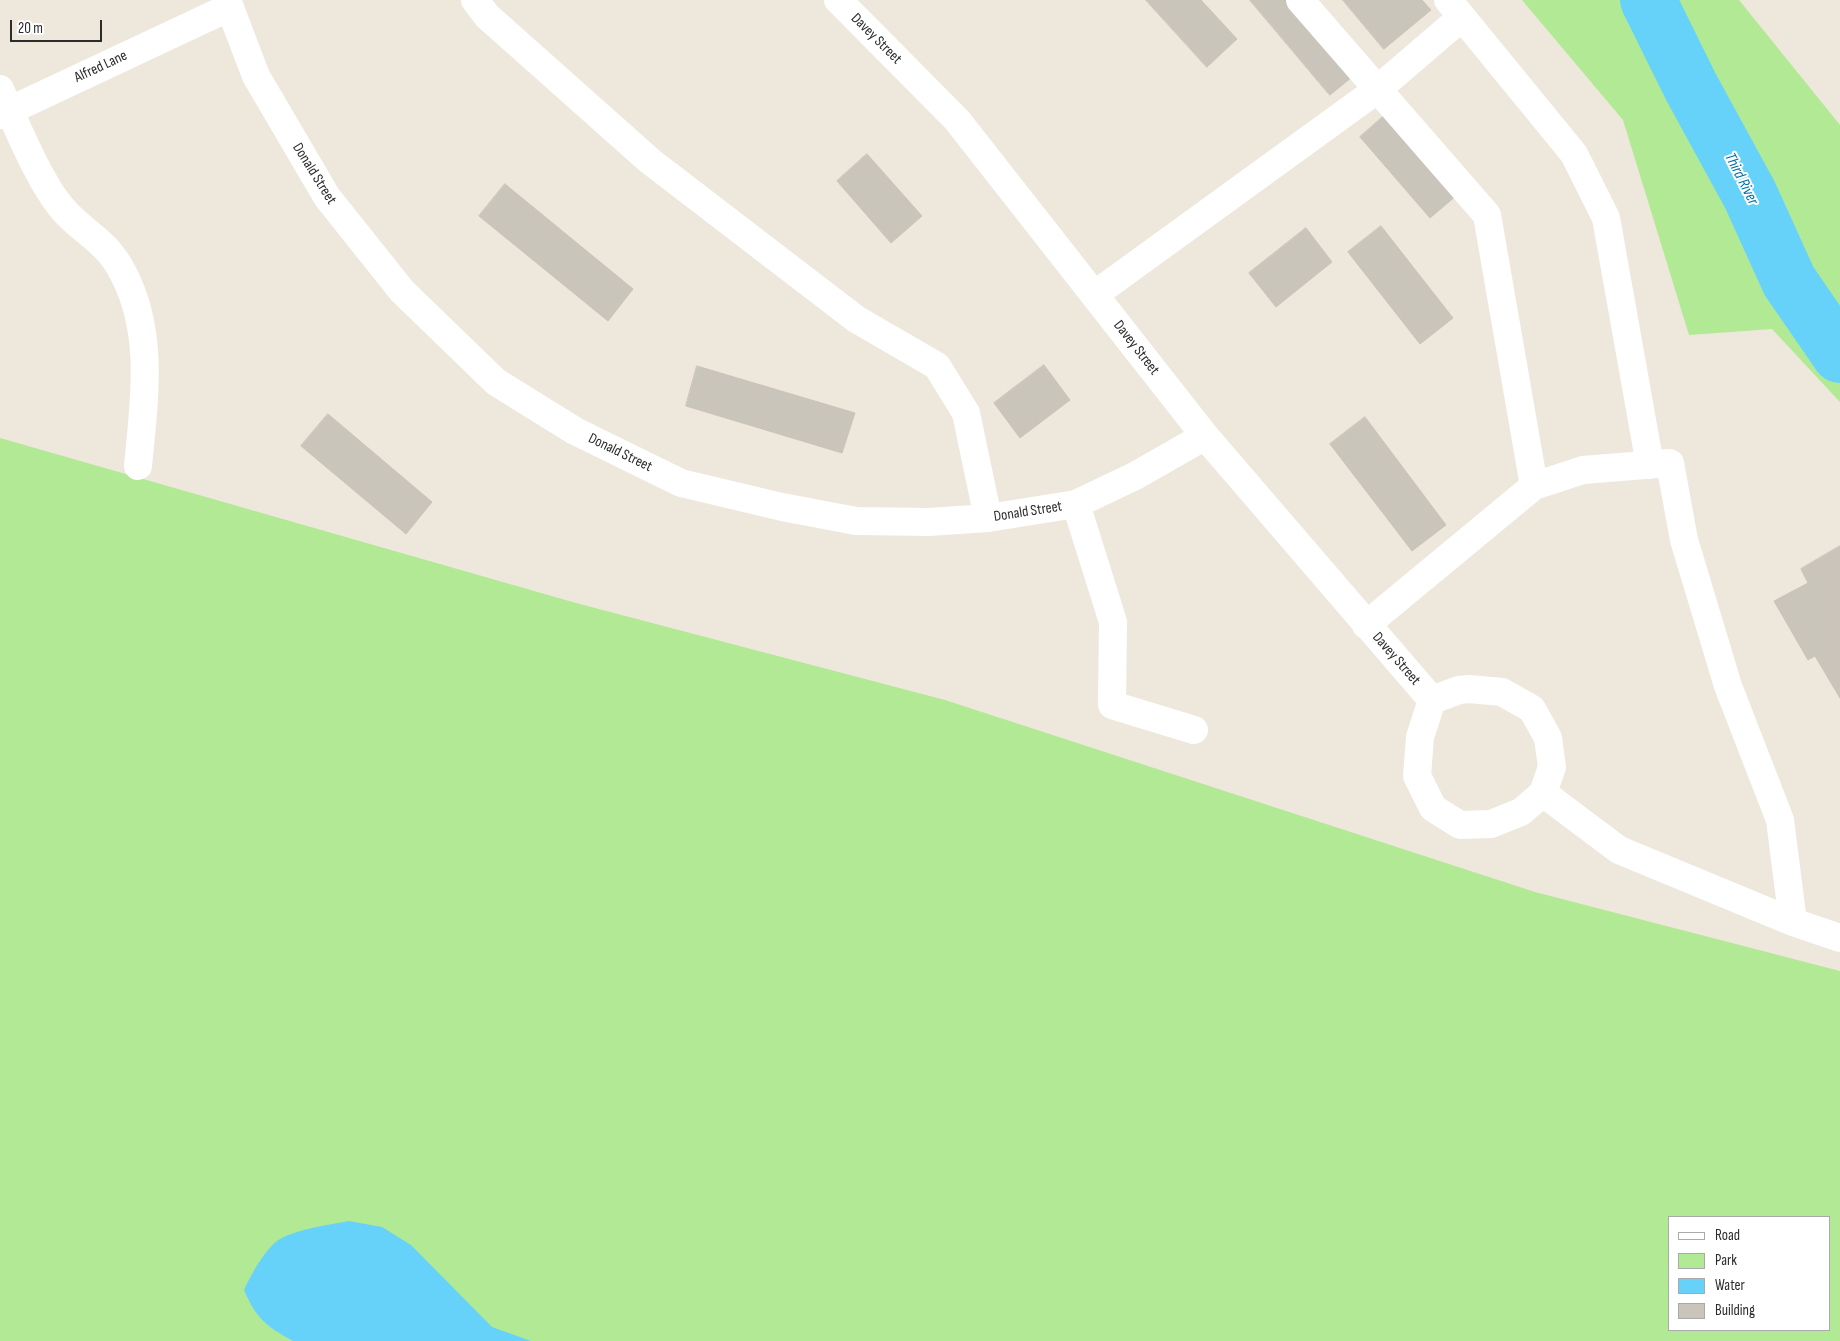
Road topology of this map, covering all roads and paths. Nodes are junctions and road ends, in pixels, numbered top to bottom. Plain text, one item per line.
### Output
1 (475, 0) edge
2 (838, 0) edge
3 (1300, 0) edge
4 (229, 4) edge
5 (1455, 9) edge
6 (1378, 89) junction
7 (3, 105) edge
8 (1094, 295) junction
9 (1206, 436) junction
10 (1650, 465) junction
11 (138, 466) dead end
12 (1534, 486) junction
13 (1076, 504) junction
14 (988, 518) junction
15 (1366, 625) junction
16 (1432, 700) junction
17 (1194, 730) dead end
18 (1542, 793) junction
19 (1793, 922) junction
20 (1840, 938) edge

1 - 14 street
2 - 8 street, Davey Street
3 - 6 street
4 - 7 street, Alfred Lane
4 - 14 street, Donald Street
5 - 6 street
5 - 10 street
6 - 8 street
6 - 12 street
7 - 11 street
8 - 9 street, Davey Street
9 - 13 street, Donald Street
9 - 15 street, Davey Street
10 - 12 street
10 - 19 street
12 - 15 street
13 - 14 street, Donald Street
13 - 17 street
15 - 16 street, Davey Street
16 - 18 street
16 - 18 street
18 - 19 street
19 - 20 street

